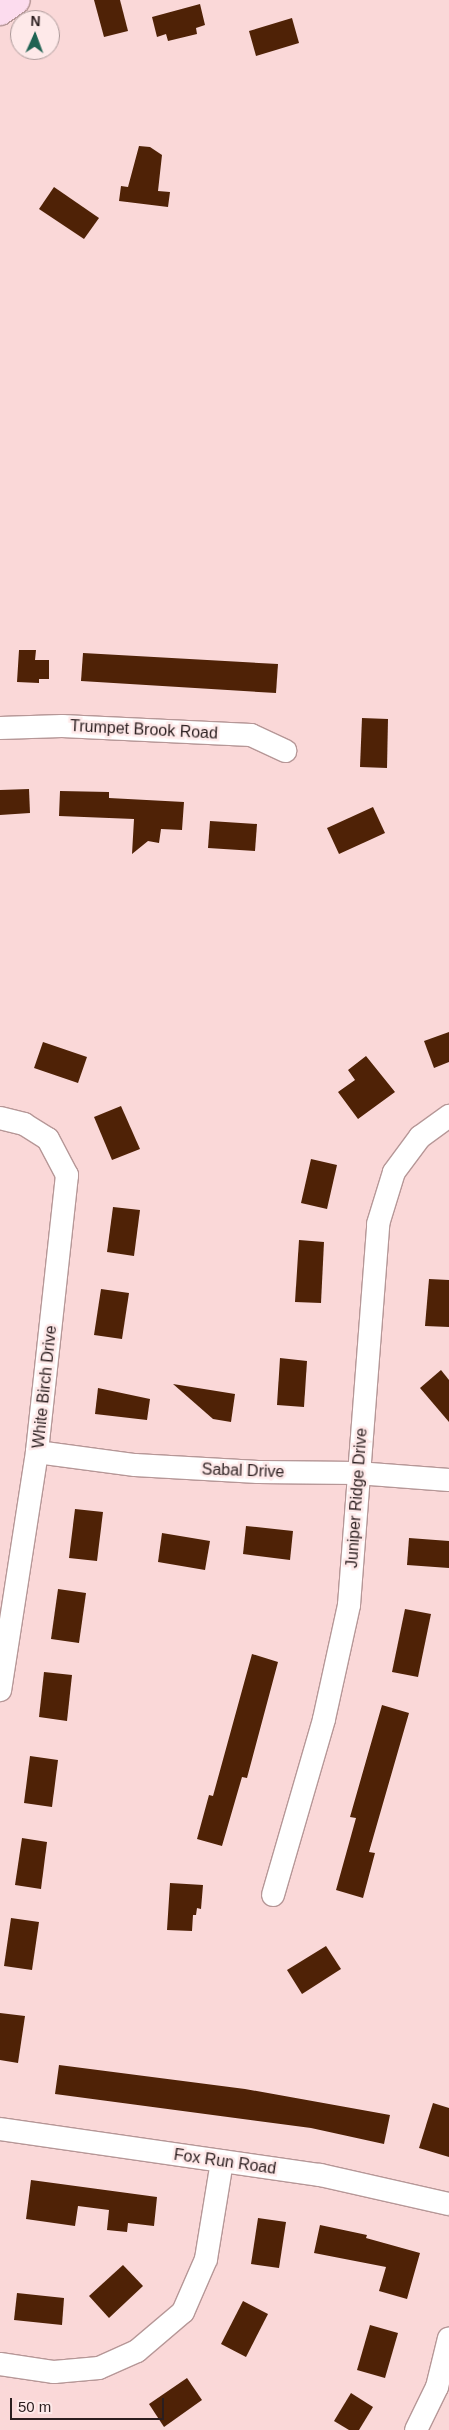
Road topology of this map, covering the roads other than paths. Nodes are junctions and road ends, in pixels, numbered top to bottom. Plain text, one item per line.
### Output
1 (16, 0) edge
2 (0, 11) edge
3 (0, 728) edge
4 (285, 751) dead end
5 (449, 1116) edge
6 (0, 1118) edge
7 (37, 1452) junction
8 (357, 1472) junction
9 (449, 1480) edge
10 (0, 1690) edge
11 (273, 1895) dead end
12 (0, 2129) edge
13 (222, 2161) junction
14 (449, 2204) edge
15 (449, 2338) edge
16 (0, 2364) edge
17 (416, 2430) edge

1 - 2 main road
3 - 4 street, Trumpet Brook Road
5 - 8 street, Juniper Ridge Drive
6 - 7 street, White Birch Drive
7 - 8 street, Sabal Drive
7 - 10 street, White Birch Drive
8 - 9 street, Sabal Drive
8 - 11 street, Juniper Ridge Drive
12 - 13 street, Fox Run Road
13 - 14 street, Fox Run Road
13 - 16 street
15 - 17 street

